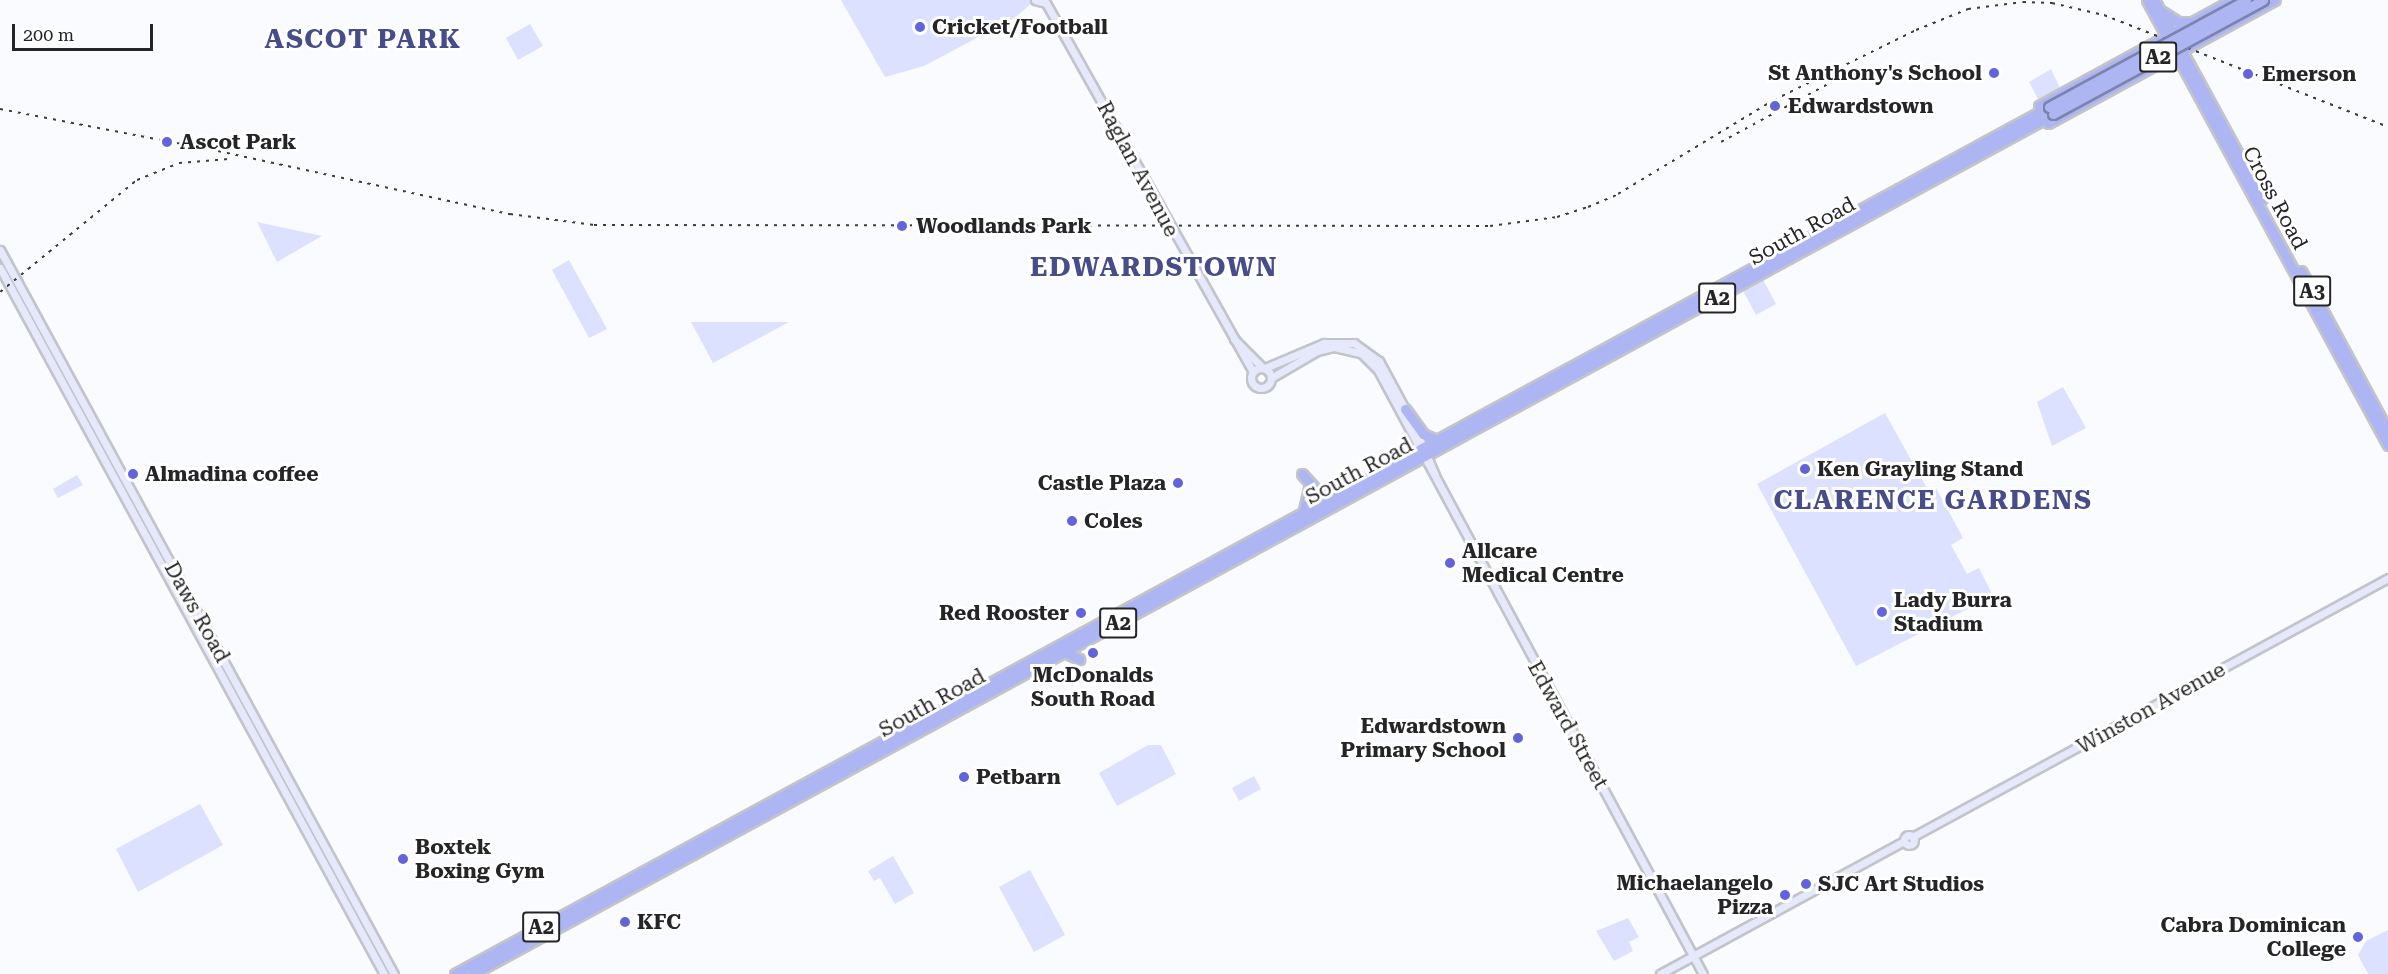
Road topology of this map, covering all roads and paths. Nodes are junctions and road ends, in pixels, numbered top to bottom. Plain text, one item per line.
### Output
1 (1035, 0) edge
2 (2147, 0) edge
3 (2154, 0) edge
4 (2233, 0) edge
5 (2246, 0) edge
6 (2263, 0) edge
7 (2275, 0) edge
8 (1047, 1) edge
9 (2159, 10) junction
10 (2194, 21) junction
11 (2169, 35) junction
12 (2204, 39) junction
13 (2145, 48) junction
14 (2179, 52) junction
15 (2158, 64) junction
16 (2190, 79) junction
17 (2051, 110) junction
18 (1982, 144) junction
19 (2233, 152) junction
20 (1971, 159) junction
21 (0, 250) edge
22 (0, 268) edge
23 (1229, 336) junction
24 (1264, 368) junction
25 (1253, 372) junction
26 (1271, 378) junction
27 (1405, 409) junction
28 (2381, 424) edge
29 (1436, 440) junction
30 (2388, 445) edge
31 (1424, 452) junction
32 (1302, 474) dead end
33 (1309, 488) dead end
34 (1331, 495) junction
35 (1304, 510) junction
36 (2388, 578) edge
37 (1064, 652) junction
38 (1079, 660) dead end
39 (1693, 956) junction
40 (384, 974) edge
41 (394, 974) edge
42 (455, 974) edge
43 (472, 974) edge
44 (1660, 974) edge
45 (1702, 974) edge

1 - 8 street
2 - 11 highway, Cross Road / A3
3 - 9 highway, Cross Road / A3
4 - 10 highway
5 - 17 highway, South Road / A2, bridge
6 - 17 highway, South Road / A2, bridge
7 - 12 highway
8 - 23 street, Raglan Avenue
9 - 10 highway
9 - 11 highway, Cross Road / A3
10 - 11 highway
10 - 12 highway
11 - 13 highway
11 - 14 highway, Cross Road / A3
12 - 14 highway
13 - 15 highway
13 - 18 highway
14 - 15 highway
14 - 16 highway, Cross Road / A3
14 - 19 highway, Cross Road / A3
15 - 16 highway
15 - 20 highway
16 - 19 highway, Cross Road / A3
17 - 18 highway, South Road / A2
17 - 20 highway, South Road / A2
18 - 29 highway, South Road / A2
19 - 28 highway, Cross Road / A3
20 - 31 highway, South Road / A2
21 - 41 street, Daws Road
22 - 40 street, Daws Road
23 - 24 street, Raglan Avenue
23 - 25 street, Raglan Avenue
24 - 25 street
24 - 26 street
24 - 27 street
25 - 26 street
26 - 31 street
27 - 29 highway
27 - 31 street
28 - 30 highway, Cross Road / A3
29 - 31 highway, South Road / A2
31 - 34 highway, South Road / A2
31 - 37 highway, South Road / A2
31 - 39 street, Edward Street
32 - 34 highway
33 - 35 highway
34 - 35 highway, South Road / A2
35 - 42 highway, South Road / A2
36 - 39 street, Winston Avenue
37 - 38 highway
37 - 43 highway, South Road / A2
39 - 44 street
39 - 45 street, Edward Street

